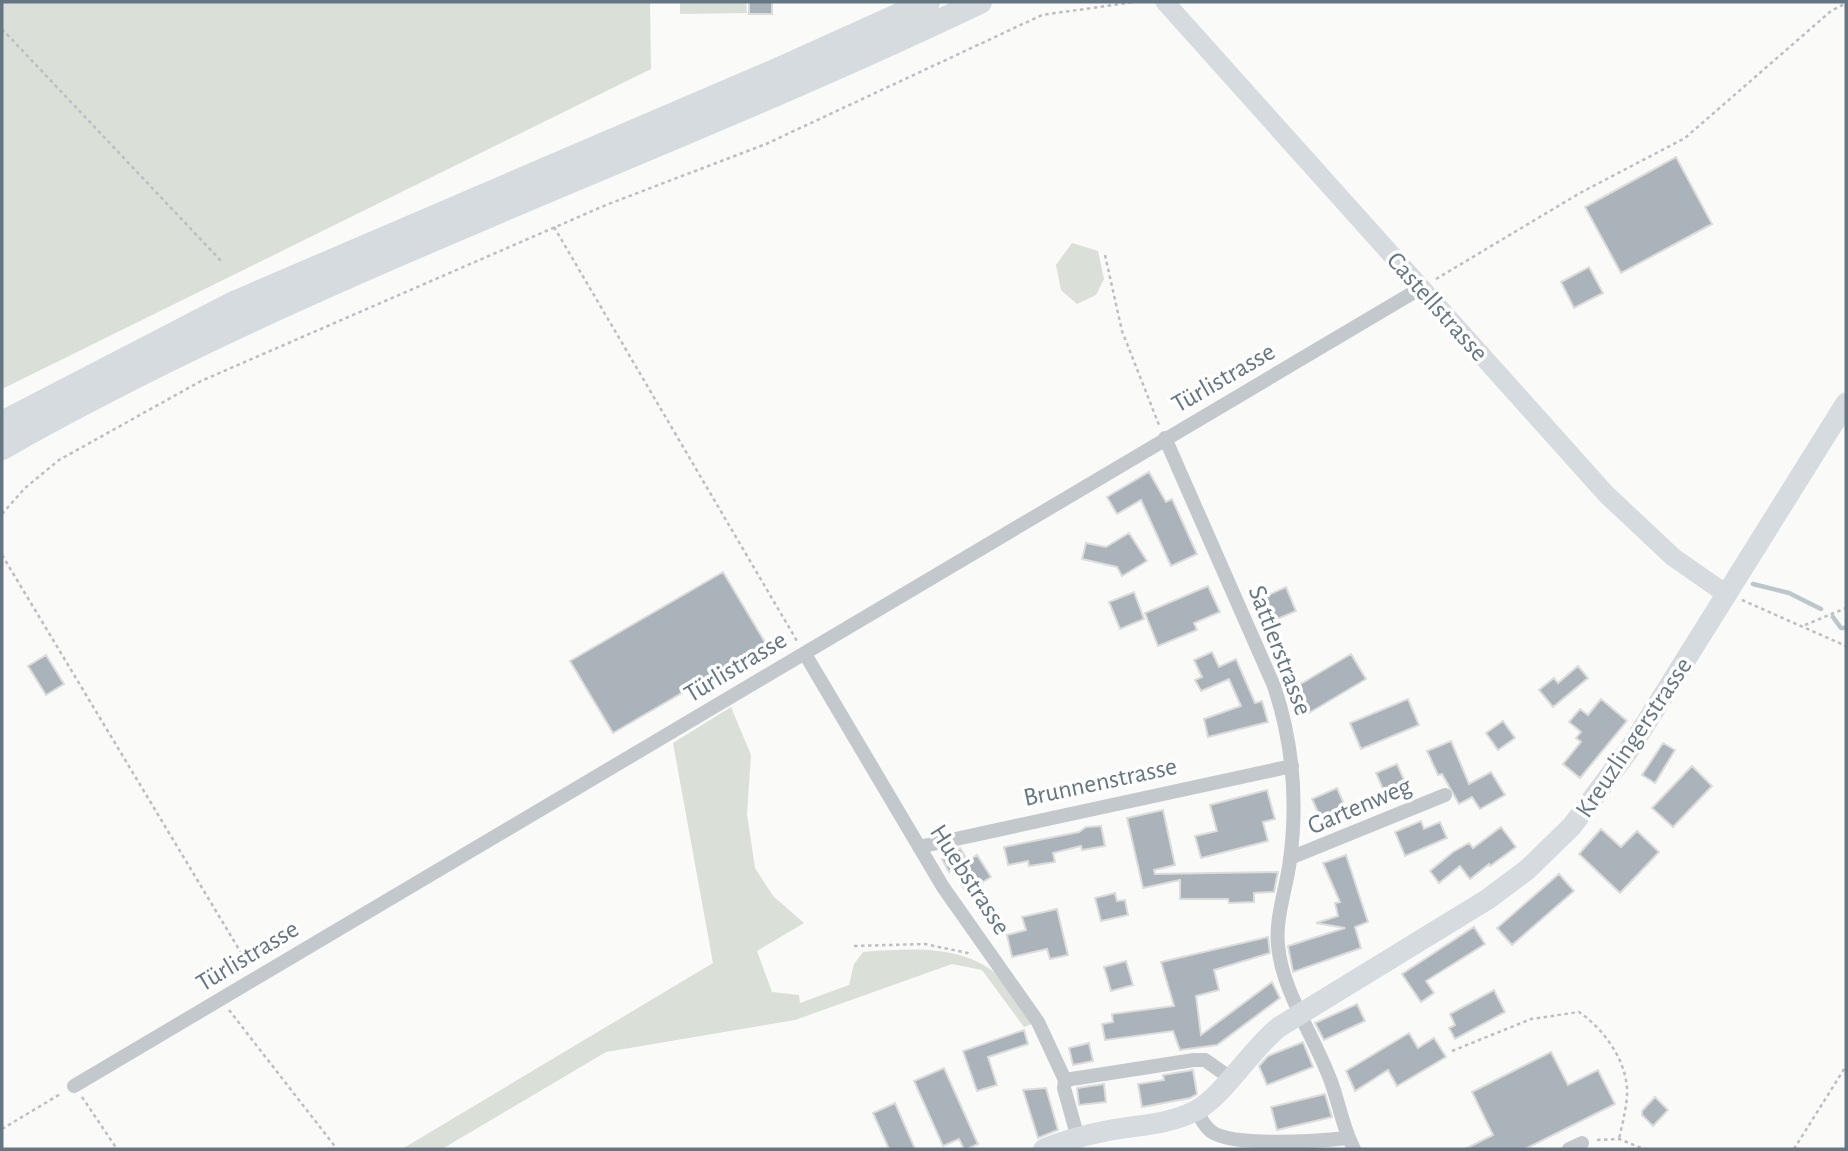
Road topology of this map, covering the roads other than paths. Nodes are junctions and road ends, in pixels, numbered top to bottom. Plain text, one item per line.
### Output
1 (929, 2) edge
2 (980, 2) edge
3 (1165, 2) edge
4 (1421, 288) junction
5 (1846, 402) edge
6 (2, 423) edge
7 (1165, 439) junction
8 (2, 449) edge
9 (1726, 594) junction
10 (805, 654) junction
11 (1293, 766) junction
12 (1445, 795) dead end
13 (919, 847) junction
14 (1290, 858) junction
15 (1301, 1013) junction
16 (1229, 1077) junction
17 (1065, 1080) junction
18 (74, 1086) road end
19 (1196, 1110) junction
20 (1078, 1138) junction
21 (1351, 1144) edge
22 (1044, 1149) edge

1 - 6 highway
2 - 8 highway
3 - 4 street, Castellstrasse
4 - 7 street, Türlistrasse
4 - 9 street, Castellstrasse
5 - 9 main road, Kreuzlingerstrasse
7 - 10 street, Türlistrasse
7 - 11 street, Sattlerstrasse
9 - 15 main road, Kreuzlingerstrasse
10 - 13 street, Huebstrasse
10 - 18 street, Türlistrasse
11 - 13 street, Brunnenstrasse
11 - 14 street, Sattlerstrasse
12 - 14 street, Gartenweg
13 - 17 street, Huebstrasse
14 - 15 street, Sattlerstrasse
15 - 16 main road, Kreuzlingerstrasse
15 - 21 street, Sattlerstrasse
16 - 17 street
16 - 19 main road, Kreuzlingerstrasse
17 - 20 street, Huebstrasse
19 - 20 main road
19 - 21 street
20 - 22 main road

